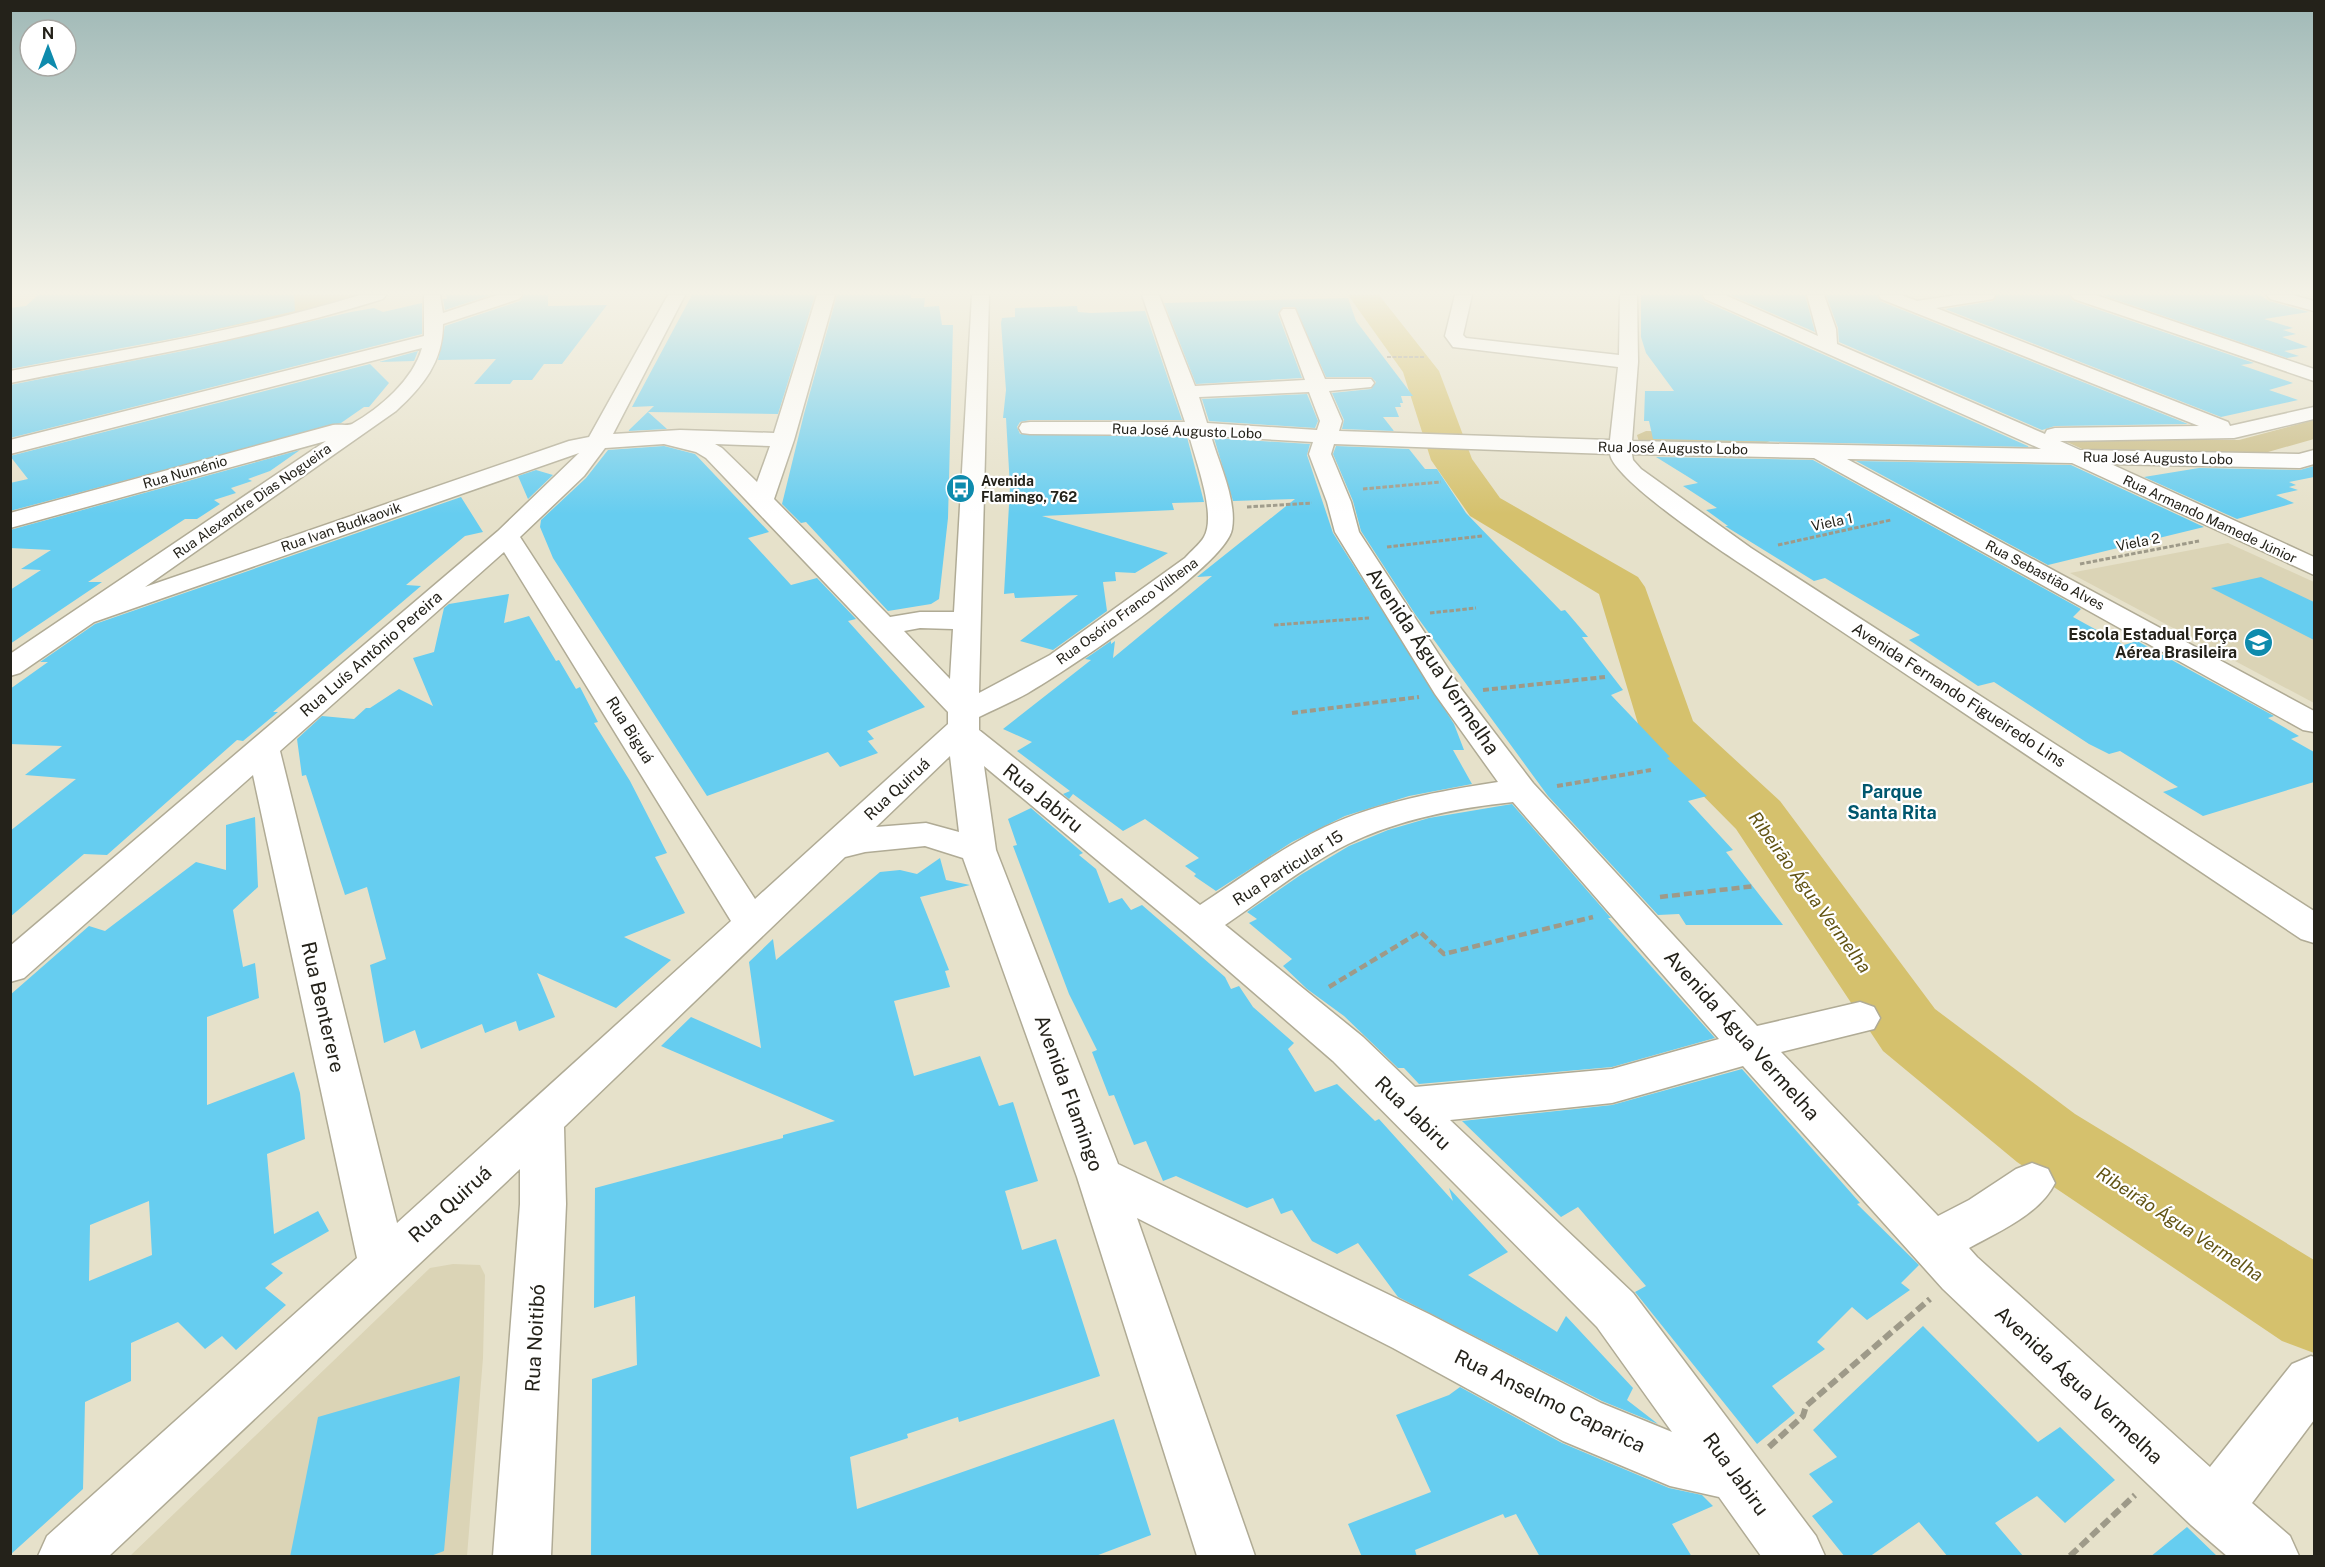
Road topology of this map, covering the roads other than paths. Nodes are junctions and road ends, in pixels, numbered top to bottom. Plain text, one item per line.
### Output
1 (56, 368) edge
2 (297, 368) edge
3 (423, 368) edge
4 (637, 368) edge
5 (804, 368) edge
6 (978, 368) edge
7 (1178, 368) edge
8 (1312, 368) edge
9 (1627, 368) edge
10 (1878, 368) edge
11 (2073, 368) edge
12 (2294, 368) edge
13 (2314, 375) edge
14 (10, 377) edge
15 (1364, 383) dead end
16 (1319, 385) junction
17 (1187, 392) junction
18 (2314, 413) edge
19 (360, 425) junction
20 (1644, 427) dead end
21 (1030, 428) dead end
22 (1775, 428) dead end
23 (1197, 429) junction
24 (1971, 432) dead end
25 (2234, 432) junction
26 (2024, 433) junction
27 (1326, 436) junction
28 (1620, 437) junction
29 (672, 439) junction
30 (783, 440) junction
31 (598, 441) junction
32 (10, 447) edge
33 (1818, 451) junction
34 (2074, 456) junction
35 (2310, 461) edge
36 (762, 500) junction
37 (10, 522) edge
38 (507, 536) junction
39 (2314, 567) edge
40 (86, 616) junction
41 (968, 621) junction
42 (882, 627) junction
43 (10, 667) edge
44 (2314, 723) edge
45 (964, 724) junction
46 (262, 748) junction
47 (1521, 790) junction
48 (832, 850) junction
49 (978, 850) junction
50 (752, 924) junction
51 (1199, 924) junction
52 (2314, 929) edge
53 (10, 968) edge
54 (1860, 1018) dead end
55 (1751, 1047) junction
56 (1406, 1106) junction
57 (542, 1120) junction
58 (1100, 1177) junction
59 (2031, 1183) dead end
60 (1946, 1258) junction
61 (383, 1265) junction
62 (2311, 1382) dead end
63 (1735, 1473) junction
64 (2211, 1505) junction
65 (67, 1557) edge
66 (522, 1557) edge
67 (1226, 1557) edge
68 (1796, 1557) edge
69 (2270, 1557) edge

1 - 14 street
2 - 32 street
3 - 19 street, Rua Alexandre Dias Nogueira
4 - 31 street, Rua Luís Antônio Pereira
5 - 30 street
6 - 41 street, Avenida Flamingo
7 - 17 street, Rua Osório Franco Vilhena
8 - 16 street, Avenida Água Vermelha
9 - 28 street
10 - 26 street, Rua Armando Mamede Júnior
11 - 25 street
12 - 13 street
15 - 16 street
16 - 17 street
16 - 27 street, Avenida Água Vermelha
17 - 23 street, Rua Osório Franco Vilhena
18 - 25 street, Rua José Augusto Lobo
19 - 37 street, Rua Numénio
19 - 40 street, Rua Alexandre Dias Nogueira
20 - 28 street, Rua José Augusto Lobo
21 - 23 street, Rua José Augusto Lobo
22 - 33 street, Rua Sebastião Alves
23 - 27 street, Rua José Augusto Lobo
23 - 45 street, Rua Osório Franco Vilhena
24 - 26 street, Rua José Augusto Lobo
25 - 26 street, Rua José Augusto Lobo
26 - 34 street, Rua Armando Mamede Júnior
27 - 28 street, Rua José Augusto Lobo
27 - 47 street, Avenida Água Vermelha
28 - 33 street, Rua José Augusto Lobo
28 - 52 street, Avenida Fernando Figueiredo Lins
29 - 30 street, Rua Jabiru
29 - 31 street, Rua Jabiru
29 - 36 street, Rua Jabiru
30 - 36 street
31 - 38 street, Rua Luís Antônio Pereira
31 - 40 street, Rua Ivan Budkaovik
33 - 34 street, Rua José Augusto Lobo
33 - 44 street, Rua Sebastião Alves
34 - 35 street, Rua José Augusto Lobo
34 - 39 street, Rua Armando Mamede Júnior
36 - 42 street, Rua Jabiru
38 - 46 street, Rua Luís Antônio Pereira
38 - 50 street, Rua Biguá
40 - 43 street, Rua Alexandre Dias Nogueira
41 - 42 street
41 - 45 street, Avenida Flamingo
42 - 45 street, Rua Jabiru
45 - 48 street, Rua Quiruá
45 - 49 street, Avenida Flamingo
45 - 51 street, Rua Jabiru
46 - 53 street, Rua Luís Antônio Pereira
46 - 61 street, Rua Benterere
47 - 51 street, Rua Particular 15
47 - 55 street, Avenida Água Vermelha
48 - 49 street, Rua Quiruá
48 - 50 street, Rua Quiruá
49 - 58 street, Avenida Flamingo
50 - 57 street, Rua Quiruá
51 - 56 street, Rua Jabiru
54 - 55 street
55 - 56 street
55 - 60 street, Avenida Água Vermelha
56 - 63 street, Rua Jabiru
57 - 61 street, Rua Quiruá
57 - 66 street, Rua Noitibó
58 - 63 street, Rua Anselmo Caparica
58 - 67 street, Avenida Flamingo
59 - 60 street
60 - 64 street, Avenida Água Vermelha
61 - 65 street, Rua Quiruá
62 - 64 street
63 - 68 street, Rua Jabiru
64 - 69 street, Avenida Água Vermelha

